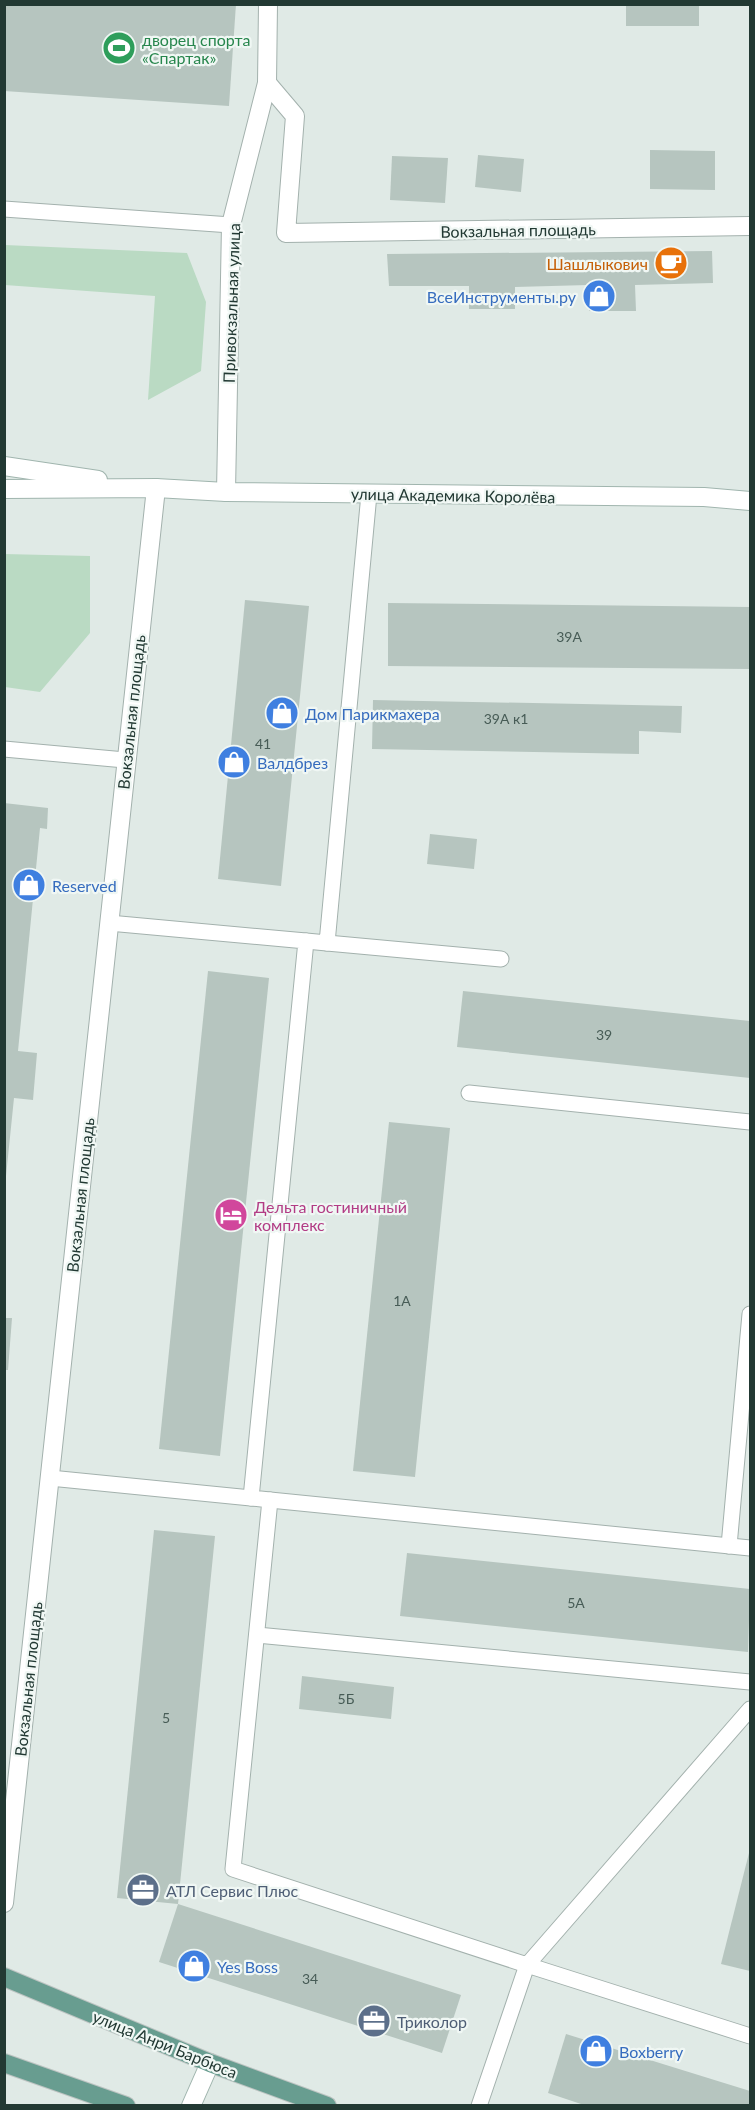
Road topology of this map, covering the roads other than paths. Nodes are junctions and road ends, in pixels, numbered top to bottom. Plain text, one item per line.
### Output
1 (268, 4) edge
2 (267, 83) junction
3 (4, 209) edge
4 (231, 225) junction
5 (750, 226) edge
6 (4, 466) edge
7 (156, 488) junction
8 (4, 489) edge
9 (226, 492) junction
10 (369, 494) junction
11 (750, 501) edge
12 (4, 749) edge
13 (125, 760) junction
14 (109, 923) junction
15 (306, 941) junction
16 (327, 943) junction
17 (501, 959) dead end
18 (469, 1093) dead end
19 (750, 1122) edge
20 (750, 1314) edge
21 (50, 1478) junction
22 (251, 1498) junction
23 (270, 1500) junction
24 (729, 1546) junction
25 (750, 1548) edge
26 (257, 1635) junction
27 (750, 1682) edge
28 (750, 1709) edge
29 (4, 1903) edge
30 (527, 1965) junction
31 (4, 1977) edge
32 (750, 2036) edge
33 (4, 2063) edge
34 (210, 2063) junction
35 (126, 2106) edge
36 (191, 2106) edge
37 (327, 2106) edge
38 (479, 2106) edge

1 - 2 street, Привокзальная улица
2 - 4 street, Привокзальная улица
2 - 5 street, Вокзальная площадь
3 - 4 lane
4 - 9 street, Привокзальная улица
6 - 7 street
7 - 8 street
7 - 9 street, улица Академика Королёва
7 - 13 street, Вокзальная площадь
9 - 10 street, улица Академика Королёва
10 - 11 street, улица Академика Королёва
10 - 16 lane
12 - 13 lane
13 - 14 street, Вокзальная площадь
14 - 15 lane
14 - 21 street, Вокзальная площадь
15 - 16 lane
15 - 22 lane
16 - 17 lane
18 - 19 lane
20 - 24 lane
21 - 22 lane
21 - 29 street, Вокзальная площадь
22 - 23 lane
23 - 24 lane
23 - 26 lane
24 - 25 lane
26 - 27 lane
26 - 30 lane
28 - 30 lane
30 - 32 lane
30 - 38 lane
31 - 34 main road, улица Анри Барбюса
33 - 35 main road
34 - 36 street
34 - 37 main road, улица Анри Барбюса

